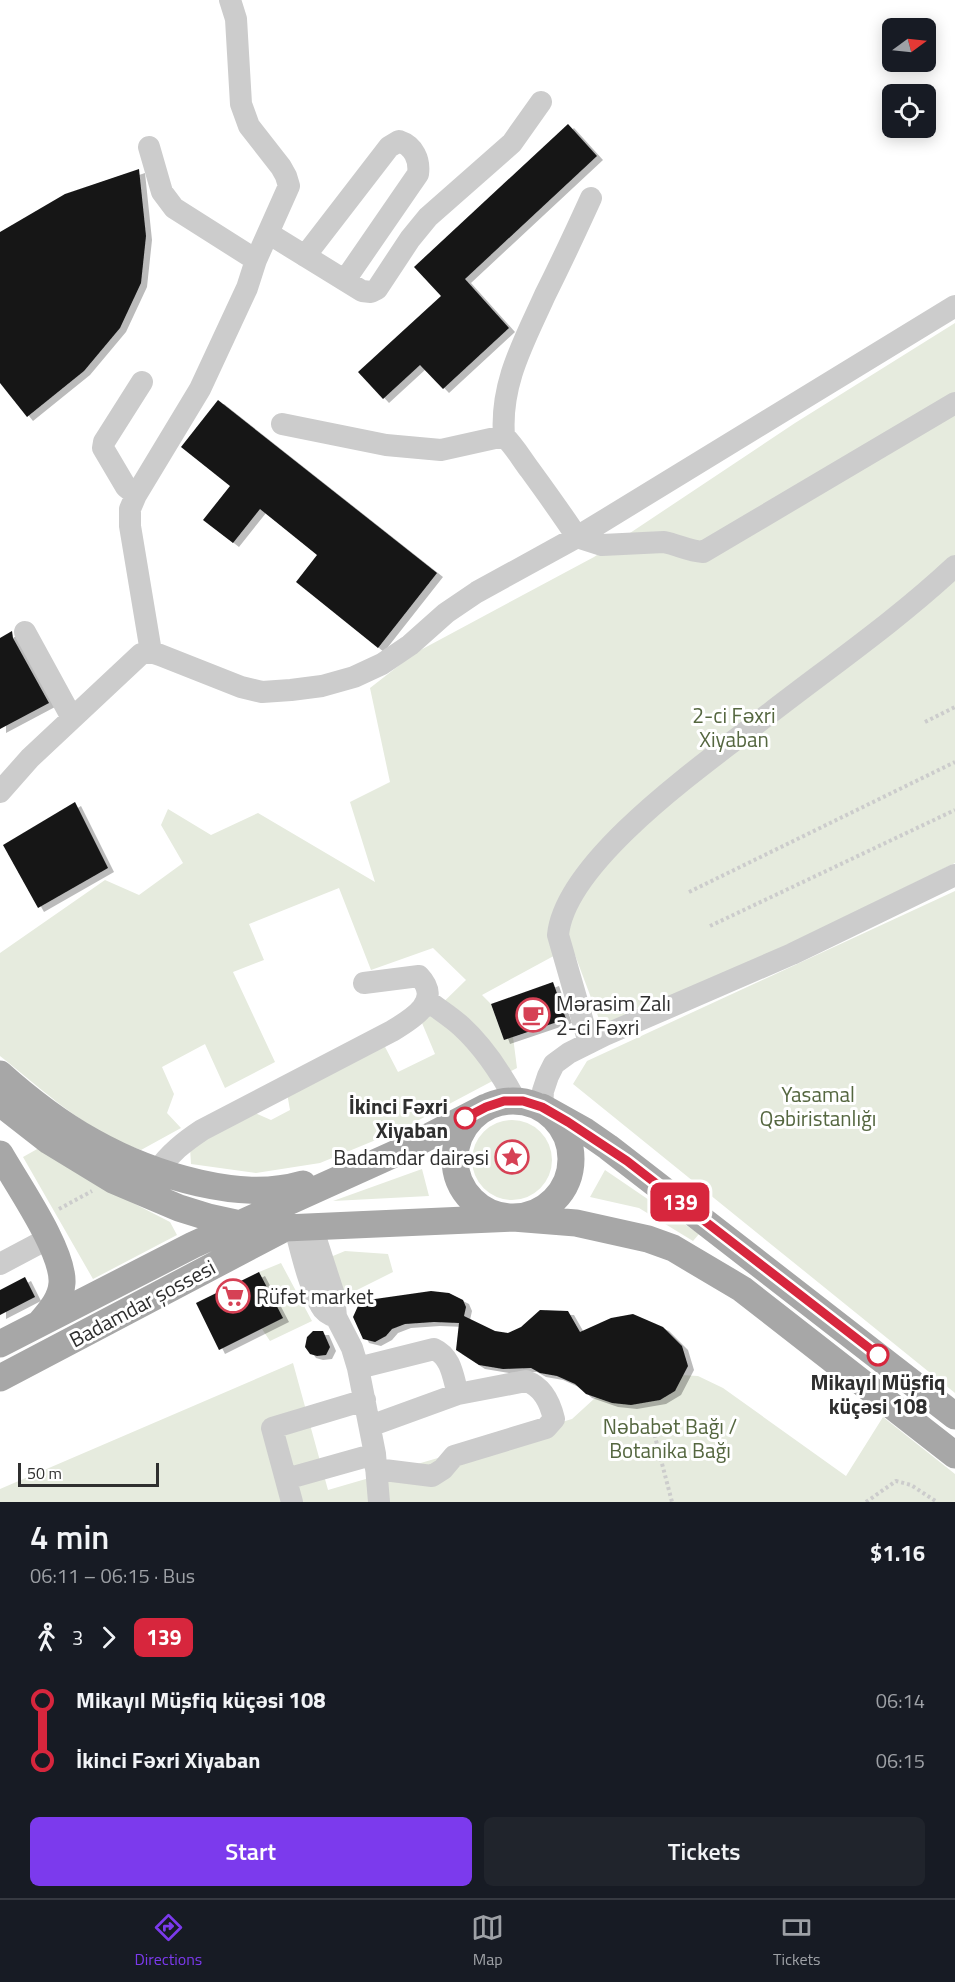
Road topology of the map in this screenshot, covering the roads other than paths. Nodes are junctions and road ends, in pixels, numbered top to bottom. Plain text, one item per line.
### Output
1 (230, 0) edge
2 (541, 102) dead end
3 (149, 147) dead end
4 (418, 174) junction
5 (591, 198) dead end
6 (448, 200) junction
7 (268, 232) junction
8 (305, 256) junction
9 (256, 260) junction
10 (345, 280) junction
11 (955, 306) edge
12 (142, 382) dead end
13 (955, 403) edge
14 (282, 424) dead end
15 (504, 436) junction
16 (136, 495) junction
17 (577, 537) junction
18 (955, 566) edge
19 (25, 632) dead end
20 (151, 652) junction
21 (72, 718) junction
22 (0, 792) edge
23 (955, 876) edge
24 (364, 983) dead end
25 (427, 1000) junction
26 (589, 1042) junction
27 (0, 1074) edge
28 (516, 1101) junction
29 (0, 1103) edge
30 (486, 1107) junction
31 (542, 1107) junction
32 (401, 1151) junction
33 (0, 1154) edge
34 (157, 1171) junction
35 (513, 1218) junction
36 (240, 1224) junction
37 (297, 1228) junction
38 (49, 1238) junction
39 (0, 1264) edge
40 (39, 1323) junction
41 (0, 1344) edge
42 (358, 1368) junction
43 (0, 1378) edge
44 (458, 1395) junction
45 (364, 1400) junction
46 (955, 1416) edge
47 (370, 1426) junction
48 (955, 1455) edge
49 (376, 1461) junction
50 (286, 1479) junction
51 (292, 1502) edge
52 (379, 1502) edge

1 - 7 lane
2 - 6 lane
3 - 9 lane
4 - 6 lane
4 - 8 lane
4 - 10 lane
5 - 15 lane
6 - 10 lane
7 - 8 lane
7 - 9 lane
8 - 10 lane
9 - 16 lane
11 - 17 lane
12 - 16 lane
13 - 17 lane
14 - 15 lane
15 - 17 lane
16 - 20 lane
17 - 20 lane
18 - 26 lane
19 - 21 lane
20 - 21 lane
21 - 22 lane
23 - 26 lane
24 - 25 lane
25 - 28 lane
25 - 34 lane
26 - 31 lane
27 - 34 main road
28 - 30 main road
28 - 31 main road
29 - 36 main road
30 - 32 main road
30 - 35 main road
31 - 35 main road
31 - 46 main road
32 - 34 main road
32 - 36 main road, Badamdar şossesi
33 - 38 main road
35 - 37 main road
35 - 48 main road
36 - 37 main road
36 - 40 main road, Badamdar şossesi
37 - 42 lane
37 - 43 main road, Badamdar şossesi
38 - 39 lane
38 - 40 main road
40 - 41 main road, Badamdar şossesi
42 - 44 lane
42 - 45 lane
44 - 47 lane
44 - 49 lane
45 - 47 lane
45 - 50 lane
47 - 49 lane
49 - 50 lane
49 - 52 lane
50 - 51 lane

